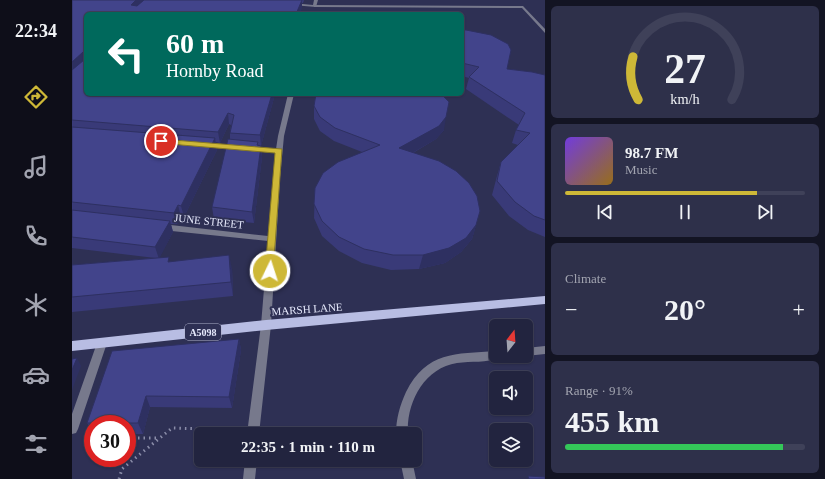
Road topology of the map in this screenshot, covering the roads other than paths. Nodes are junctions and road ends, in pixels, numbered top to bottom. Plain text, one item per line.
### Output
1 (316, 0) edge
2 (290, 4) edge
3 (312, 7) junction
4 (545, 32) edge
5 (291, 96) edge
6 (195, 144) edge
7 (279, 151) junction
8 (156, 227) edge
9 (272, 240) junction
10 (545, 300) edge
11 (266, 325) junction
12 (102, 343) junction
13 (72, 346) edge
14 (545, 350) edge
15 (533, 351) edge
16 (489, 356) edge
17 (255, 427) edge
18 (401, 427) edge
19 (72, 429) edge
20 (250, 467) edge
21 (407, 467) edge
22 (249, 479) edge
23 (410, 479) edge

1 - 3 street
2 - 3 street
3 - 4 street
5 - 7 street
6 - 7 street
7 - 9 street
8 - 9 street, JUNE STREET
9 - 11 street
10 - 11 main road, MARSH LANE / A5098
11 - 12 main road, MARSH LANE / A5098
11 - 17 street
12 - 13 main road, MARSH LANE / A5098
12 - 19 street
14 - 15 street
16 - 18 street
20 - 22 street
21 - 23 street

